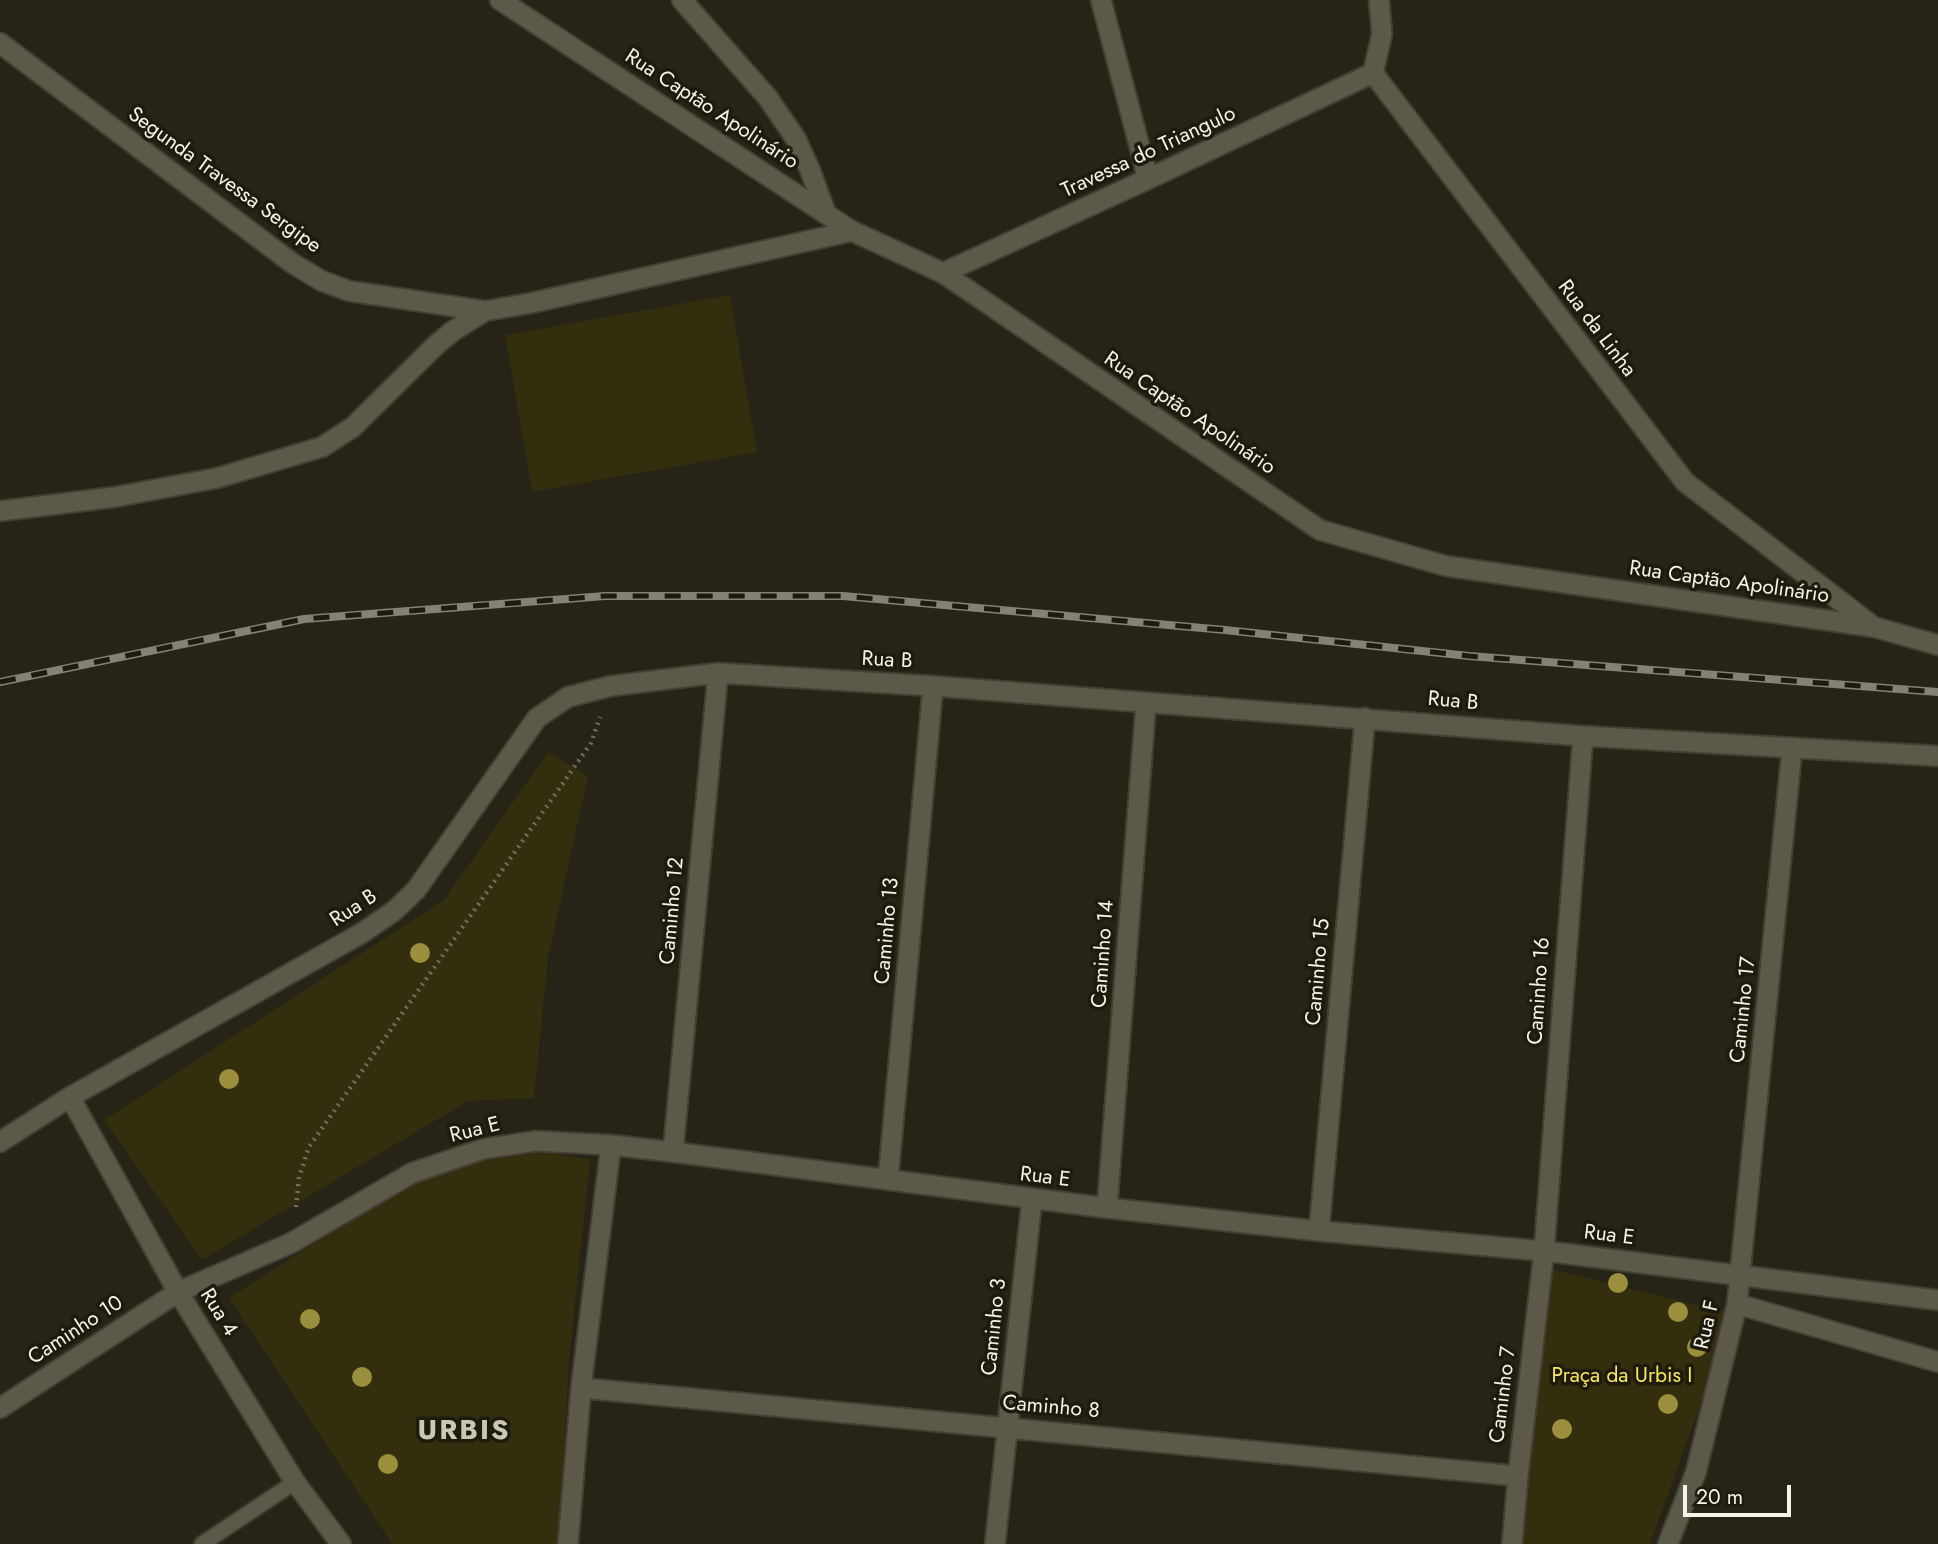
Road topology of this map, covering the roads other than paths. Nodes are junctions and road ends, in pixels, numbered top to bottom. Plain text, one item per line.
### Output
1 (500, 0) edge
2 (682, 0) edge
3 (1101, 0) edge
4 (1379, 0) edge
5 (0, 43) edge
6 (1373, 73) junction
7 (1148, 179) junction
8 (825, 211) junction
9 (852, 231) junction
10 (943, 273) junction
11 (485, 311) junction
12 (0, 511) edge
13 (1874, 627) junction
14 (1938, 645) edge
15 (718, 673) junction
16 (933, 686) junction
17 (1146, 703) junction
18 (1365, 718) junction
19 (1583, 736) junction
20 (1792, 748) junction
21 (1938, 756) edge
22 (70, 1097) junction
23 (0, 1142) edge
24 (611, 1145) junction
25 (673, 1152) junction
26 (888, 1180) junction
27 (1032, 1199) junction
28 (1107, 1208) junction
29 (1320, 1231) junction
30 (1544, 1251) junction
31 (1741, 1276) junction
32 (178, 1292) junction
33 (1938, 1300) edge
34 (1737, 1304) junction
35 (1938, 1362) edge
36 (580, 1388) junction
37 (0, 1408) edge
38 (1007, 1427) junction
39 (1518, 1476) junction
40 (295, 1482) junction
41 (202, 1544) edge
42 (341, 1544) edge
43 (568, 1544) edge
44 (995, 1544) edge
45 (1512, 1544) edge
46 (1668, 1544) edge

1 - 8 street, Rua Captão Apolinário
2 - 8 street
3 - 7 street
4 - 6 street
5 - 11 street, Segunda Travessa Sergipe
6 - 7 street, Travessa do Triangulo
6 - 13 street, Rua da Linha
7 - 10 street, Travessa do Triangulo
8 - 9 street, Rua Captão Apolinário
9 - 10 street, Rua Captão Apolinário
9 - 11 street
10 - 13 street, Rua Captão Apolinário
11 - 12 street
13 - 14 street, Rua Captão Apolinário
15 - 16 street, Rua B
15 - 22 street, Rua B
15 - 25 street, Caminho 12
16 - 17 street, Rua B
16 - 26 street, Caminho 13
17 - 18 street, Rua B
17 - 28 street, Caminho 14
18 - 19 street, Rua B
18 - 29 street, Caminho 15
19 - 20 street, Rua B
19 - 30 street, Caminho 16
20 - 21 street, Rua B
20 - 31 street, Caminho 17
22 - 23 street, Rua B
22 - 32 street, Rua 4
24 - 25 street, Rua E
24 - 32 street, Rua E
24 - 36 street
25 - 26 street, Rua E
26 - 27 street, Rua E
27 - 28 street, Rua E
27 - 38 street, Caminho 3
28 - 29 street, Rua E
29 - 30 street, Rua E
30 - 31 street, Rua E
30 - 39 street, Caminho 7
31 - 33 street, Rua E
31 - 34 street, Rua F
32 - 37 street, Caminho 10
32 - 40 street, Rua 4
34 - 35 street
34 - 46 street, Rua F
36 - 38 street, Caminho 8
36 - 43 street
38 - 39 street, Caminho 8
38 - 44 street, Caminho 3
39 - 45 street, Caminho 7
40 - 41 lane
40 - 42 street, Rua 4

